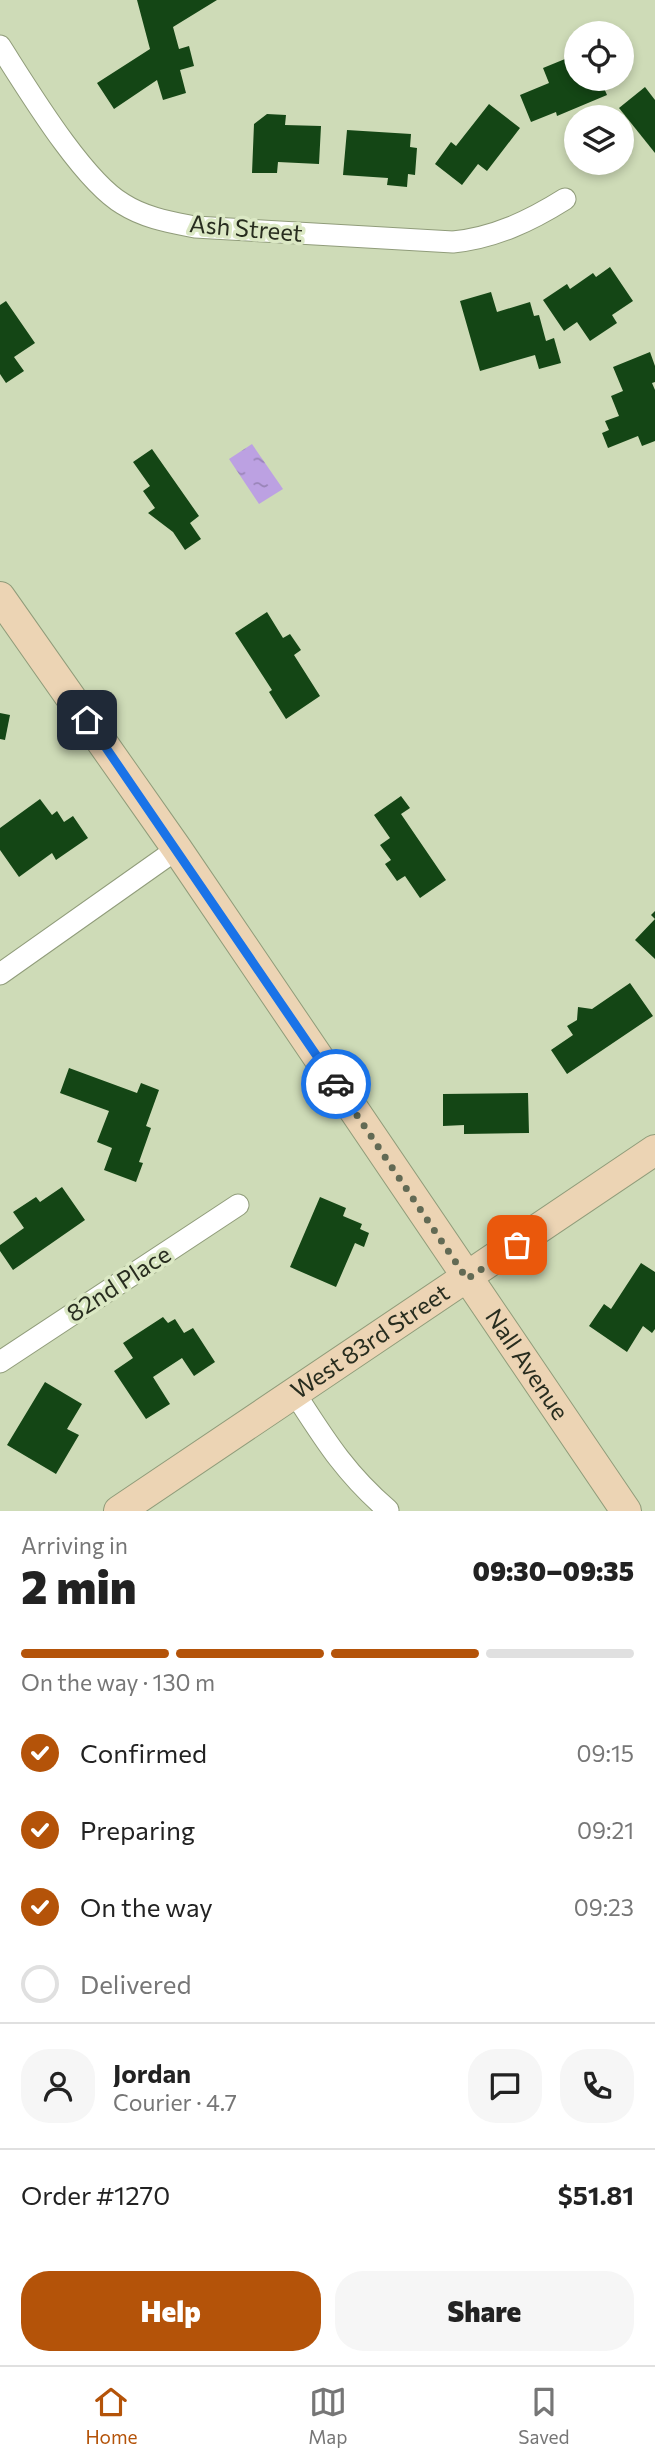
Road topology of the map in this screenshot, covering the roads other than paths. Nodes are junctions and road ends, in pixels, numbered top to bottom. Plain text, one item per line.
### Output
1 (0, 46) edge
2 (565, 199) dead end
3 (0, 597) edge
4 (177, 849) junction
5 (0, 974) edge
6 (655, 1150) edge
7 (238, 1205) dead end
8 (467, 1279) junction
9 (0, 1362) edge
10 (294, 1392) junction
11 (388, 1510) edge
12 (119, 1511) edge
13 (626, 1511) edge

1 - 2 street, Ash Street
3 - 4 main road, Nall Avenue
4 - 5 street
4 - 8 main road, Nall Avenue
6 - 8 main road, West 83rd Street
7 - 9 street, 82nd Place
8 - 10 main road, West 83rd Street
8 - 13 main road, Nall Avenue
10 - 11 street
10 - 12 main road, West 83rd Street

